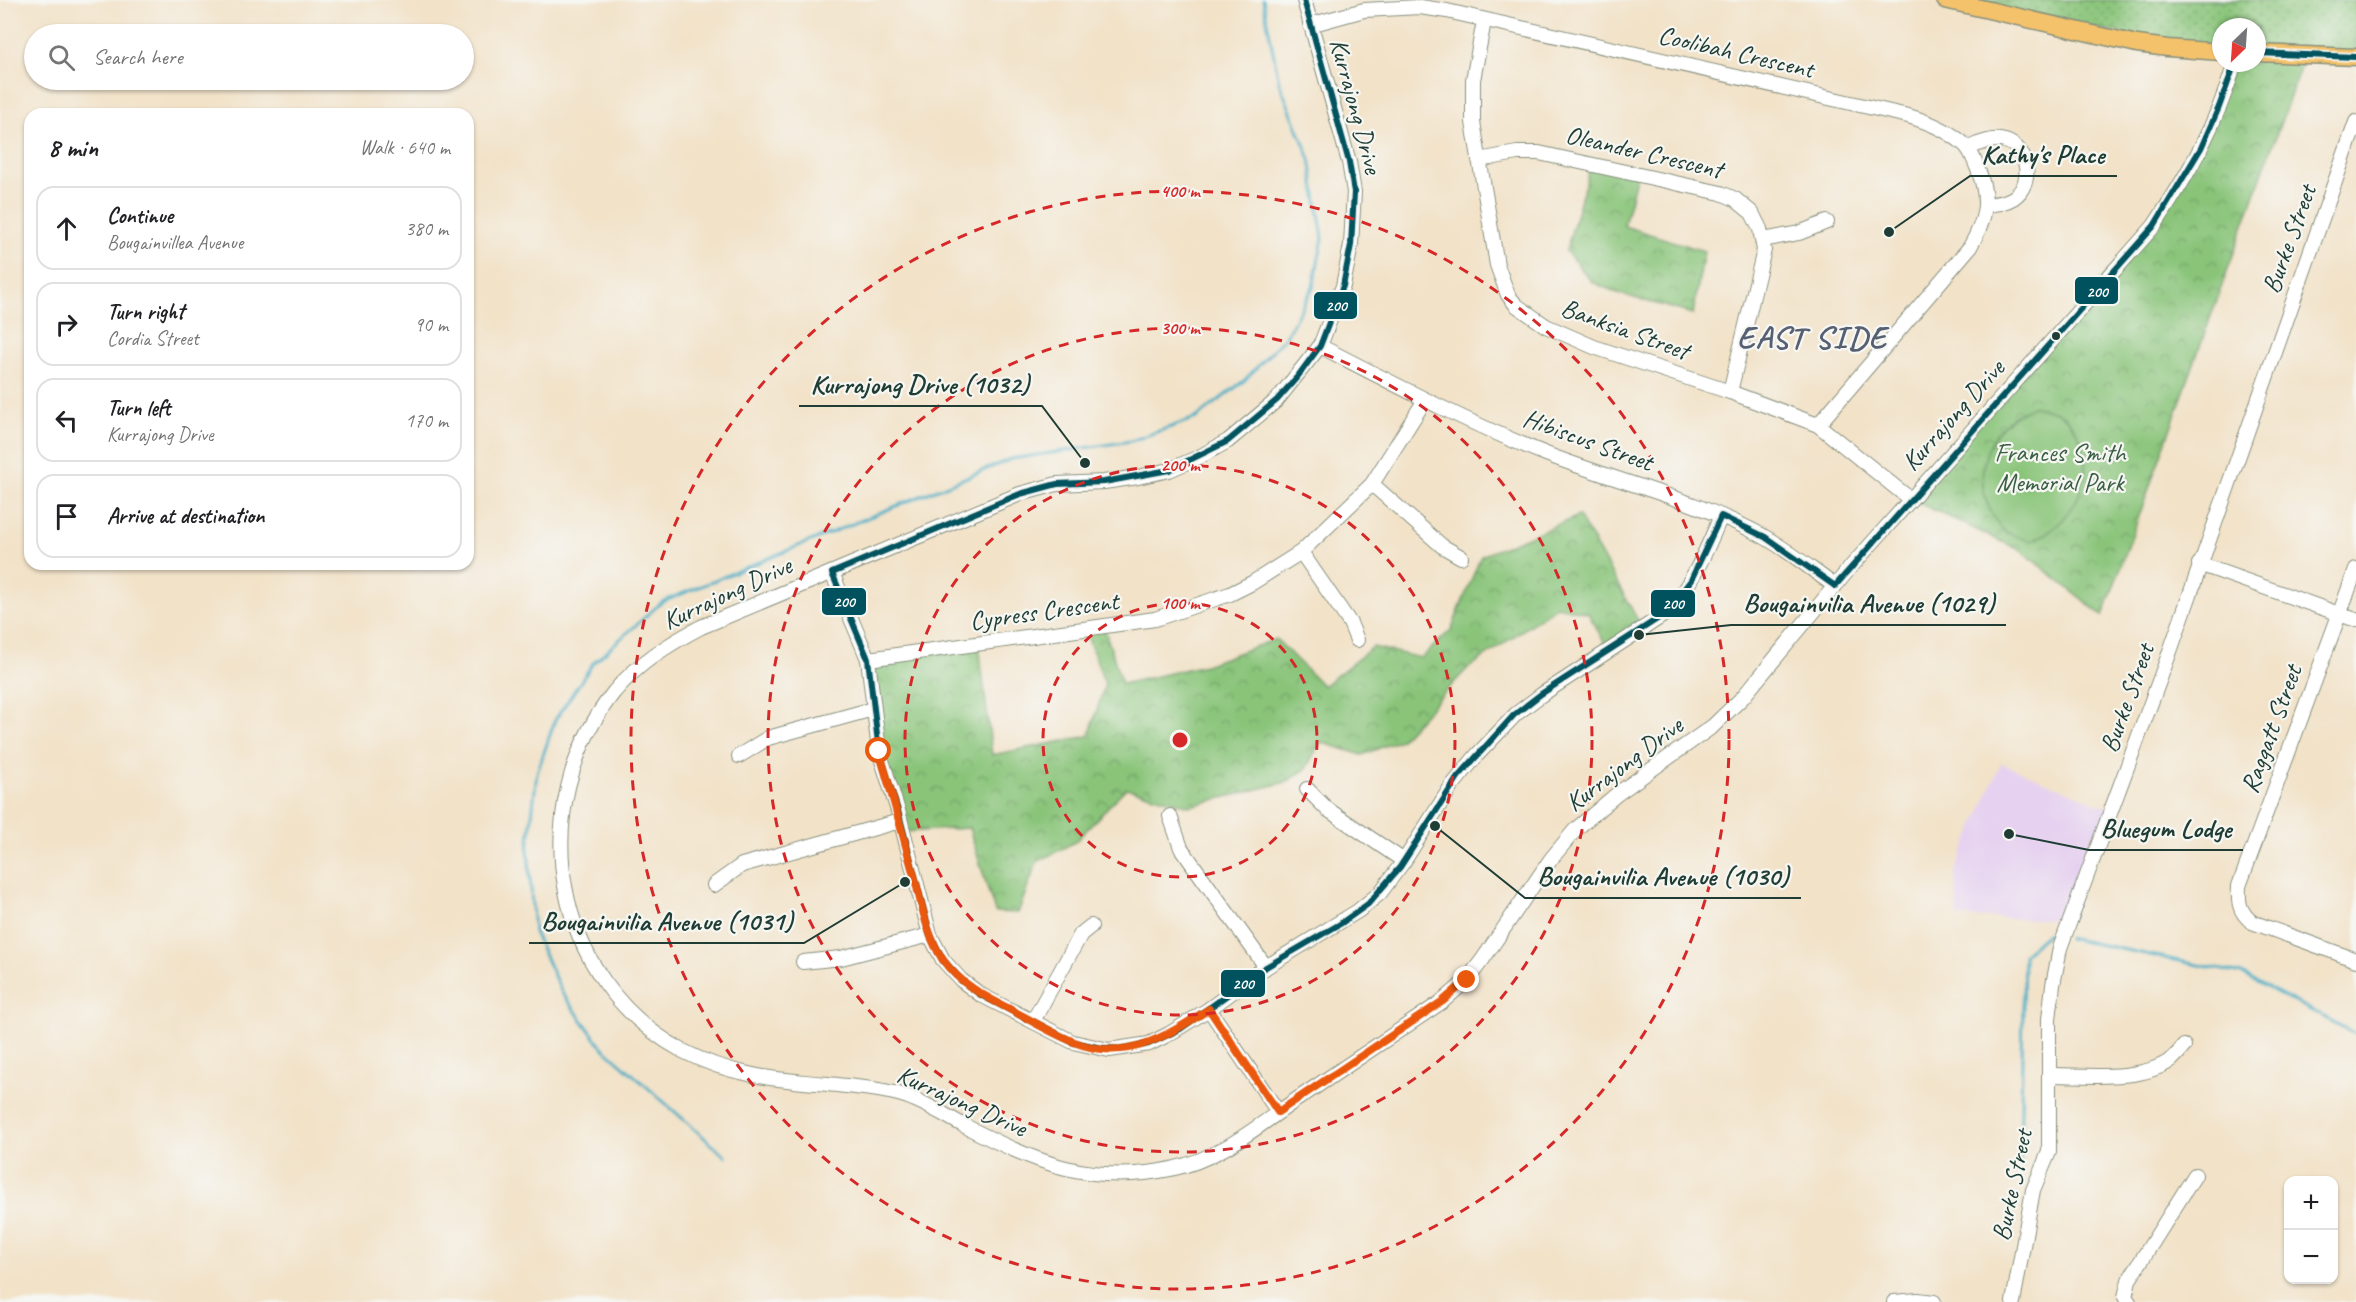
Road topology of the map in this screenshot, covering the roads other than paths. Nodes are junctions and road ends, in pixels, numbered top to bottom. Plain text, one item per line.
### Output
1 (1304, 0) edge
2 (1945, 0) edge
3 (1484, 21) junction
4 (1310, 25) junction
5 (2212, 51) edge
6 (2266, 53) edge
7 (2356, 57) edge
8 (2232, 72) edge
9 (2356, 122) edge
10 (1968, 148) junction
11 (1479, 160) junction
12 (1986, 206) junction
13 (1827, 222) dead end
14 (1763, 240) junction
15 (1320, 346) junction
16 (1730, 392) junction
17 (1425, 400) junction
18 (1818, 425) junction
19 (1372, 484) junction
20 (1910, 499) junction
21 (1721, 516) junction
22 (1301, 552) junction
23 (1461, 557) dead end
24 (2199, 564) junction
25 (2356, 569) edge
26 (832, 573) junction
27 (1834, 585) junction
28 (2339, 614) junction
29 (2356, 620) edge
30 (1357, 640) dead end
31 (868, 659) junction
32 (873, 709) junction
33 (739, 756) dead end
34 (1307, 789) dead end
35 (1170, 816) dead end
36 (900, 821) junction
37 (1404, 861) junction
38 (714, 885) dead end
39 (1091, 926) dead end
40 (930, 935) junction
41 (2356, 960) edge
42 (803, 962) dead end
43 (1266, 967) junction
44 (1209, 1009) junction
45 (1033, 1021) junction
46 (2184, 1046) dead end
47 (2049, 1075) junction
48 (1278, 1112) junction
49 (2195, 1175) dead end
50 (1894, 1302) edge
51 (1934, 1302) edge
52 (2013, 1302) edge
53 (2129, 1302) edge

1 - 4 street, Kurrajong Drive
2 - 5 main road
3 - 4 street, Coolibah Crescent
3 - 10 street, Coolibah Crescent
3 - 11 street, Banksia Street
4 - 15 street, Kurrajong Drive
6 - 7 main road
8 - 20 street, Kurrajong Drive
9 - 24 street, Burke Street
10 - 12 street
10 - 12 street
11 - 14 street, Oleander Crescent
11 - 16 street, Banksia Street
12 - 18 street
13 - 14 street
14 - 16 street
15 - 17 street, Hibiscus Street
15 - 26 street, Kurrajong Drive
16 - 18 street, Banksia Street
17 - 19 street, Cypress Crescent
17 - 21 street, Hibiscus Street
18 - 20 street, Banksia Street
19 - 22 street, Cypress Crescent
19 - 23 street
20 - 27 street, Kurrajong Drive
21 - 27 street, Hibiscus Street
21 - 37 street
22 - 30 street
22 - 31 street, Cypress Crescent
24 - 28 street
24 - 47 street, Burke Street
25 - 28 street, Raggatt Street
26 - 31 street
26 - 48 street, Kurrajong Drive
27 - 48 street, Kurrajong Drive
28 - 29 street
28 - 41 street, Raggatt Street
31 - 32 street
32 - 33 street
32 - 36 street
34 - 37 street
35 - 43 street
36 - 38 street
36 - 40 street
37 - 43 street
39 - 45 street
40 - 42 street
40 - 45 street
43 - 44 street
44 - 45 street
44 - 48 street
46 - 47 street
47 - 52 street, Burke Street
49 - 53 street
50 - 51 street

